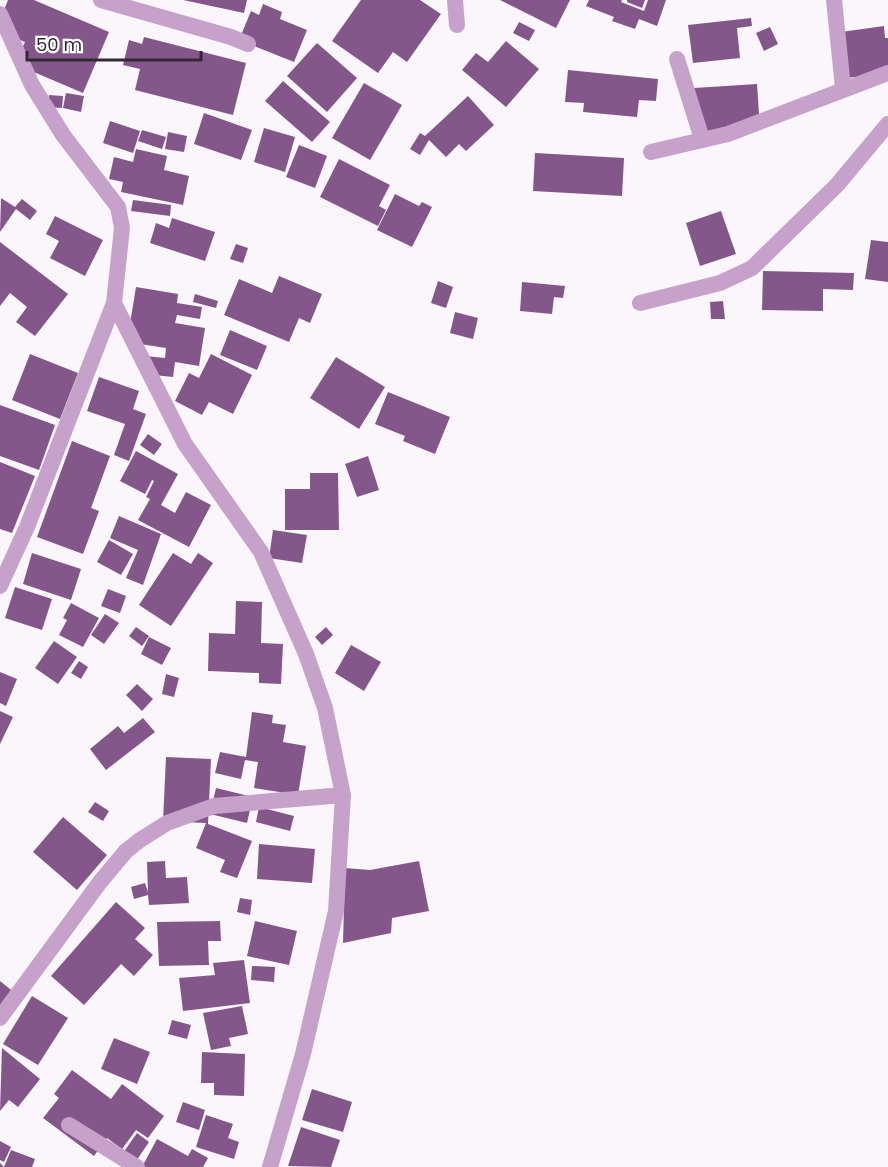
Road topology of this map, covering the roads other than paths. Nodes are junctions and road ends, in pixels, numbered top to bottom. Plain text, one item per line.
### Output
1 (101, 0) edge
2 (455, 0) edge
3 (834, 0) edge
4 (0, 14) edge
5 (457, 25) dead end
6 (248, 44) dead end
7 (677, 59) dead end
8 (888, 73) edge
9 (843, 88) junction
10 (888, 124) edge
11 (702, 139) junction
12 (651, 152) dead end
13 (114, 303) junction
14 (640, 303) dead end
15 (0, 586) edge
16 (343, 795) junction
17 (0, 1018) edge
18 (69, 1125) dead end
19 (137, 1167) edge
20 (270, 1167) edge

1 - 6 street
2 - 5 street
3 - 9 street
4 - 13 street
7 - 11 street
8 - 9 street
9 - 11 street
10 - 14 street
11 - 12 street
13 - 15 street
13 - 16 street
16 - 17 street
16 - 20 street
18 - 19 street

